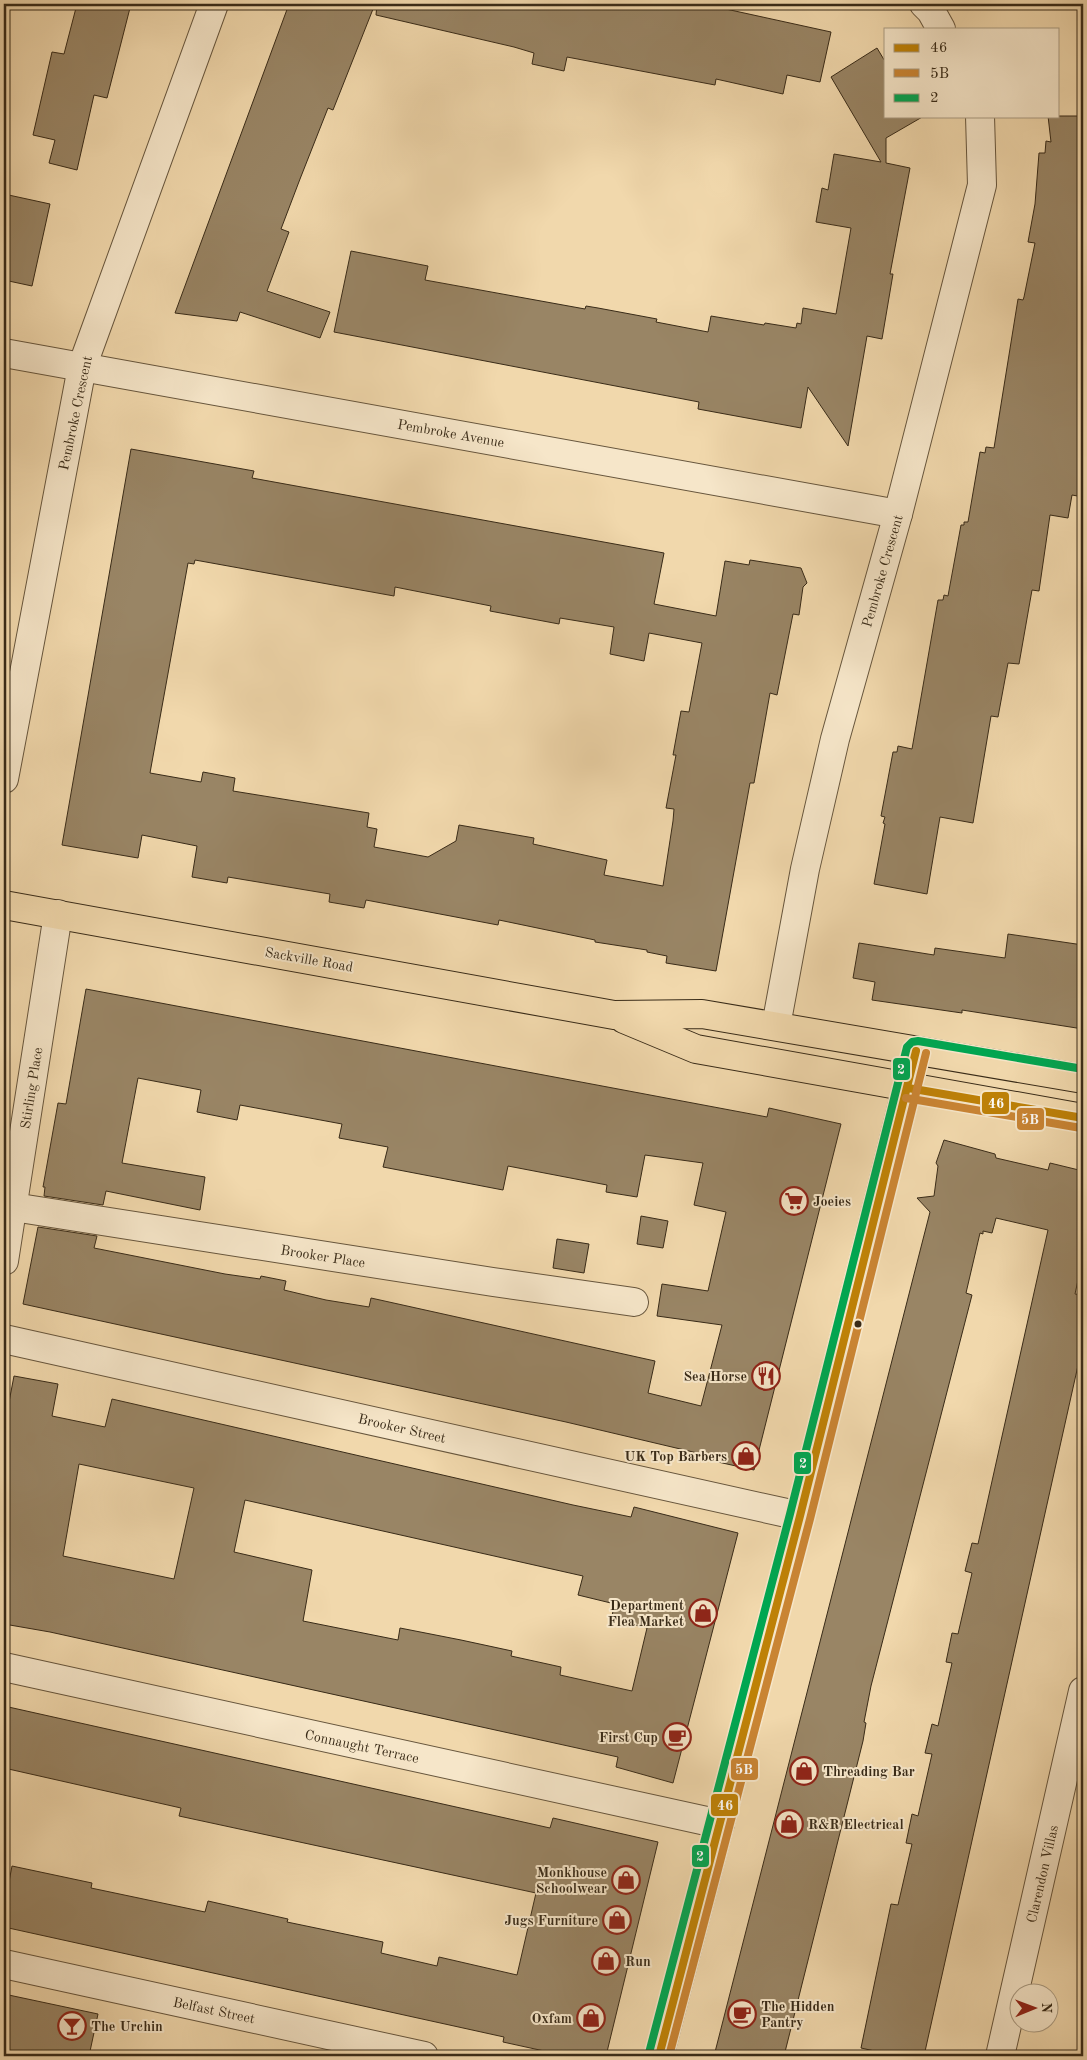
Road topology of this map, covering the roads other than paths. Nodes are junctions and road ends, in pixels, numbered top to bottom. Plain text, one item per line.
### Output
1 (214, 4) edge
2 (924, 4) edge
3 (941, 28) edge
4 (980, 118) edge
5 (4, 353) edge
6 (82, 367) junction
7 (898, 514) junction
8 (4, 779) edge
9 (4, 905) edge
10 (58, 914) junction
11 (614, 1014) junction
12 (776, 1026) junction
13 (916, 1051) junction
14 (1083, 1079) edge
15 (908, 1088) junction
16 (1083, 1118) edge
17 (13, 1207) junction
18 (4, 1261) edge
19 (634, 1302) dead end
20 (4, 1339) edge
21 (800, 1516) junction
22 (4, 1668) edge
23 (1083, 1691) edge
24 (720, 1824) junction
25 (4, 1964) edge
26 (340, 2048) edge
27 (424, 2056) edge
28 (659, 2056) edge
29 (1000, 2056) edge

1 - 6 street, Pembroke Crescent
2 - 3 street
4 - 7 street, Pembroke Crescent
5 - 6 street, Pembroke Avenue
6 - 7 street, Pembroke Avenue
6 - 8 street, Pembroke Crescent
7 - 12 street, Pembroke Crescent
9 - 10 main road, Sackville Road
10 - 11 main road, Sackville Road
10 - 17 street, Stirling Place
11 - 12 main road, Sackville Road
11 - 15 main road, Sackville Road
12 - 13 main road, Sackville Road
13 - 14 main road, Sackville Road
13 - 15 street
15 - 16 main road, Sackville Road
15 - 21 street
17 - 18 street, Stirling Place
17 - 19 street, Brooker Place
20 - 21 street, Brooker Street
21 - 24 street
22 - 24 street, Connaught Terrace
23 - 29 street, Clarendon Villas
24 - 28 street
25 - 26 street, Belfast Street
26 - 27 street, Belfast Street

